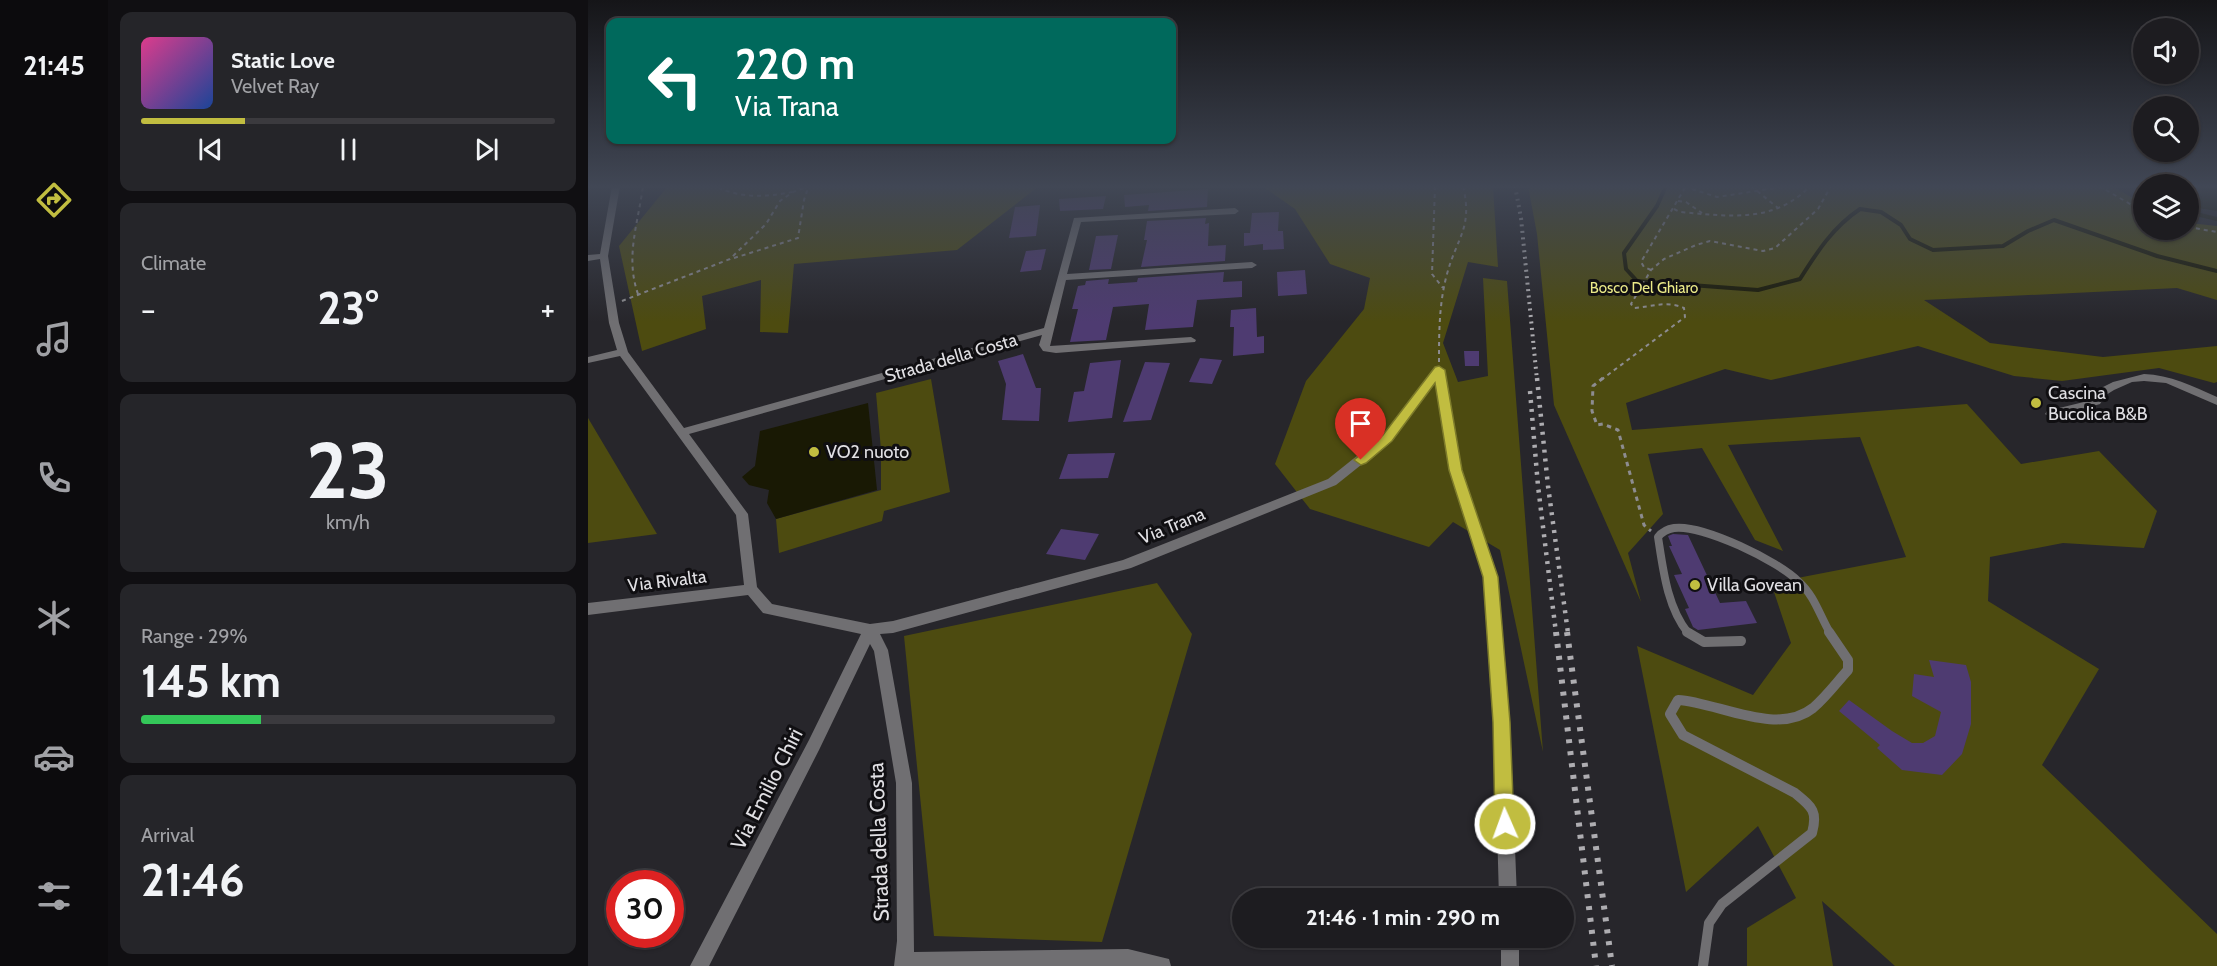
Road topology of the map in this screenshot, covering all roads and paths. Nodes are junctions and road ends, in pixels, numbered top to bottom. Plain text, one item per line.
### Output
1 (608, 231) edge
2 (635, 231) edge
3 (760, 231) edge
4 (802, 231) edge
5 (1074, 231) edge
6 (1433, 231) edge
7 (1465, 231) edge
8 (1660, 231) edge
9 (1794, 231) edge
10 (604, 256) junction
11 (588, 258) edge
12 (730, 259) junction
13 (1252, 265) dead end
14 (1651, 270) junction
15 (1062, 276) junction
16 (1444, 288) junction
17 (638, 294) junction
18 (611, 305) junction
19 (1047, 330) junction
20 (1191, 340) dead end
21 (623, 352) junction
22 (588, 360) edge
23 (1439, 370) junction
24 (2217, 401) edge
25 (2051, 414) dead end
26 (682, 432) junction
27 (1658, 537) junction
28 (751, 589) junction
29 (588, 609) edge
30 (870, 630) junction
31 (1741, 641) dead end
32 (1508, 888) edge
33 (1509, 948) edge
34 (903, 964) edge
35 (699, 966) edge
36 (1162, 966) edge
37 (1510, 966) edge
38 (1703, 966) edge

1 - 10 street
2 - 17 path
3 - 12 path
4 - 12 path
5 - 15 street
6 - 16 path
7 - 16 path
8 - 14 path
9 - 14 path
10 - 11 street
10 - 18 street
12 - 17 path
13 - 15 street
14 - 27 path
15 - 19 street
16 - 23 path
17 - 18 path
18 - 21 street
19 - 20 street, Strada della Costa
19 - 26 street, Strada della Costa
21 - 22 street
21 - 26 street
23 - 30 street, Via Trana
23 - 32 street
24 - 25 street
26 - 28 street
27 - 31 lane
27 - 38 lane
28 - 29 street, Via Rivalta
28 - 30 street
30 - 34 street, Strada della Costa
30 - 35 street, Via Emilio Chiri
33 - 37 street
34 - 36 street, Strada della Costa

